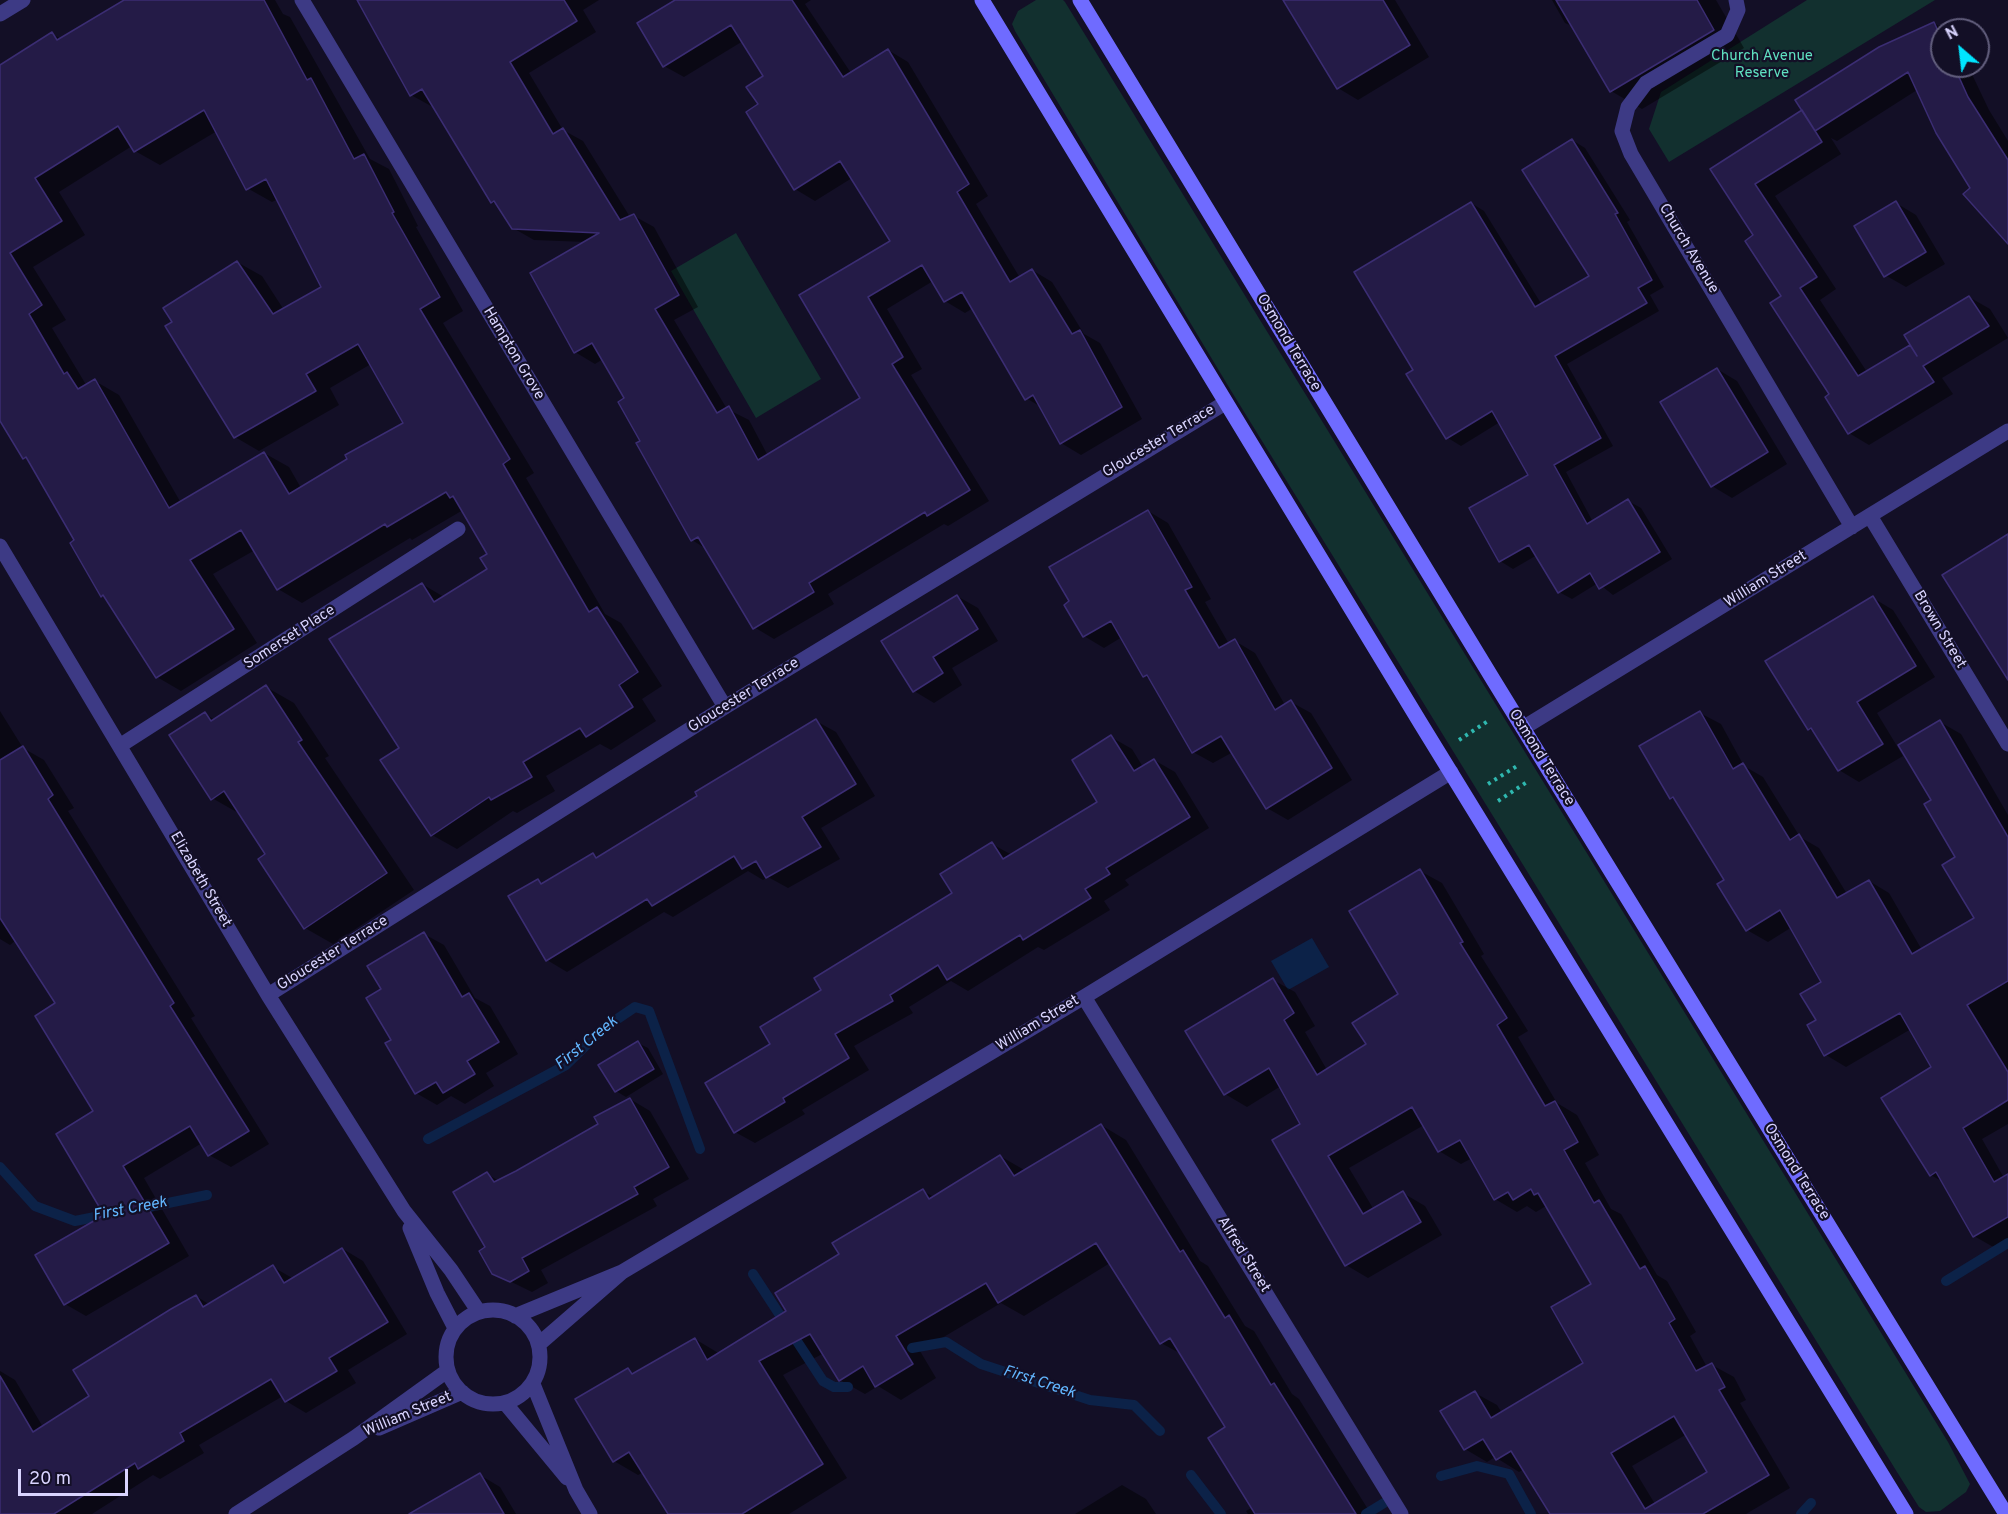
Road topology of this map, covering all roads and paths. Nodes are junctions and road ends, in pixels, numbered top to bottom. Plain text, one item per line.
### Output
1 (23, 0) edge
2 (302, 0) edge
3 (982, 0) edge
4 (1080, 0) edge
5 (1736, 0) edge
6 (0, 14) edge
7 (1225, 403) junction
8 (2008, 431) edge
9 (1870, 516) junction
10 (1852, 527) junction
11 (458, 530) dead end
12 (0, 546) edge
13 (725, 707) junction
14 (1510, 707) junction
15 (1523, 728) junction
16 (2008, 744) edge
17 (121, 745) junction
18 (1438, 753) junction
19 (1539, 753) junction
20 (1451, 772) junction
21 (1538, 776) dead end
22 (1467, 797) junction
23 (1487, 808) dead end
24 (268, 995) junction
25 (1084, 996) junction
26 (404, 1211) junction
27 (622, 1272) junction
28 (479, 1312) junction
29 (515, 1316) junction
30 (455, 1328) junction
31 (539, 1344) junction
32 (447, 1371) junction
33 (533, 1384) junction
34 (462, 1392) junction
35 (505, 1403) junction
36 (354, 1438) junction
37 (576, 1490) junction
38 (2000, 1512) edge
39 (236, 1514) edge
40 (590, 1514) edge
41 (1401, 1514) edge
42 (1906, 1514) edge

1 - 6 street
2 - 13 street, Hampton Grove
3 - 7 street
4 - 14 street, Osmond Terrace
5 - 10 street, Church Avenue
7 - 13 street, Gloucester Terrace
7 - 18 street
8 - 9 street, William Street
9 - 10 street, William Street
9 - 16 street, Brown Street
10 - 15 street, William Street
11 - 17 street, Somerset Place
12 - 17 street, Elizabeth Street
13 - 24 street, Gloucester Terrace
14 - 15 street, Osmond Terrace
14 - 18 path
15 - 19 street, Osmond Terrace
17 - 24 street, Elizabeth Street
18 - 20 street
19 - 22 path
19 - 38 street, Osmond Terrace
20 - 22 street
20 - 25 street, William Street
21 - 23 path
22 - 42 street
24 - 26 street, Elizabeth Street
25 - 27 street, William Street
25 - 41 street, Alfred Street
26 - 28 street, Elizabeth Street
26 - 30 street, Elizabeth Street
27 - 29 street, William Street
27 - 31 street, William Street
28 - 29 street
28 - 30 street
29 - 31 street
30 - 32 street
31 - 33 street
32 - 34 street
32 - 36 street, William Street
33 - 35 street
33 - 37 street
34 - 35 street
34 - 36 street, William Street
35 - 37 street
36 - 39 street, William Street
37 - 40 street

